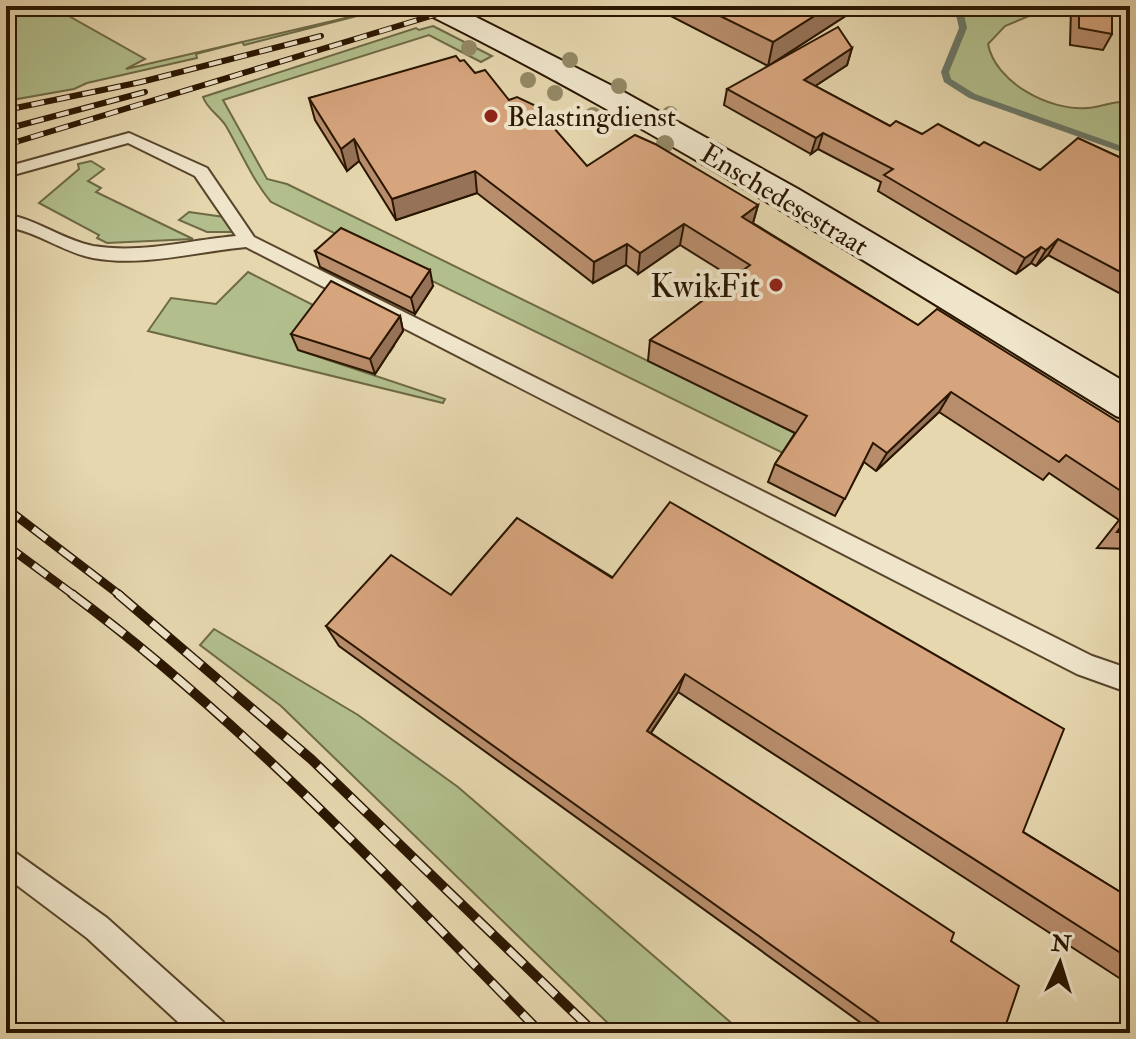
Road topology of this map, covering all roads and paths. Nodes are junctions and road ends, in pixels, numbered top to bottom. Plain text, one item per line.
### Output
1 (433, 6) edge
2 (6, 172) edge
3 (6, 221) edge
4 (248, 241) junction
5 (1130, 405) edge
6 (6, 613) edge
7 (17, 621) dead end
8 (1130, 681) edge
9 (6, 860) edge
10 (212, 1033) edge

1 - 5 main road, Enschedesestraat
2 - 4 lane
3 - 4 lane
4 - 8 lane
6 - 7 path
9 - 10 lane

